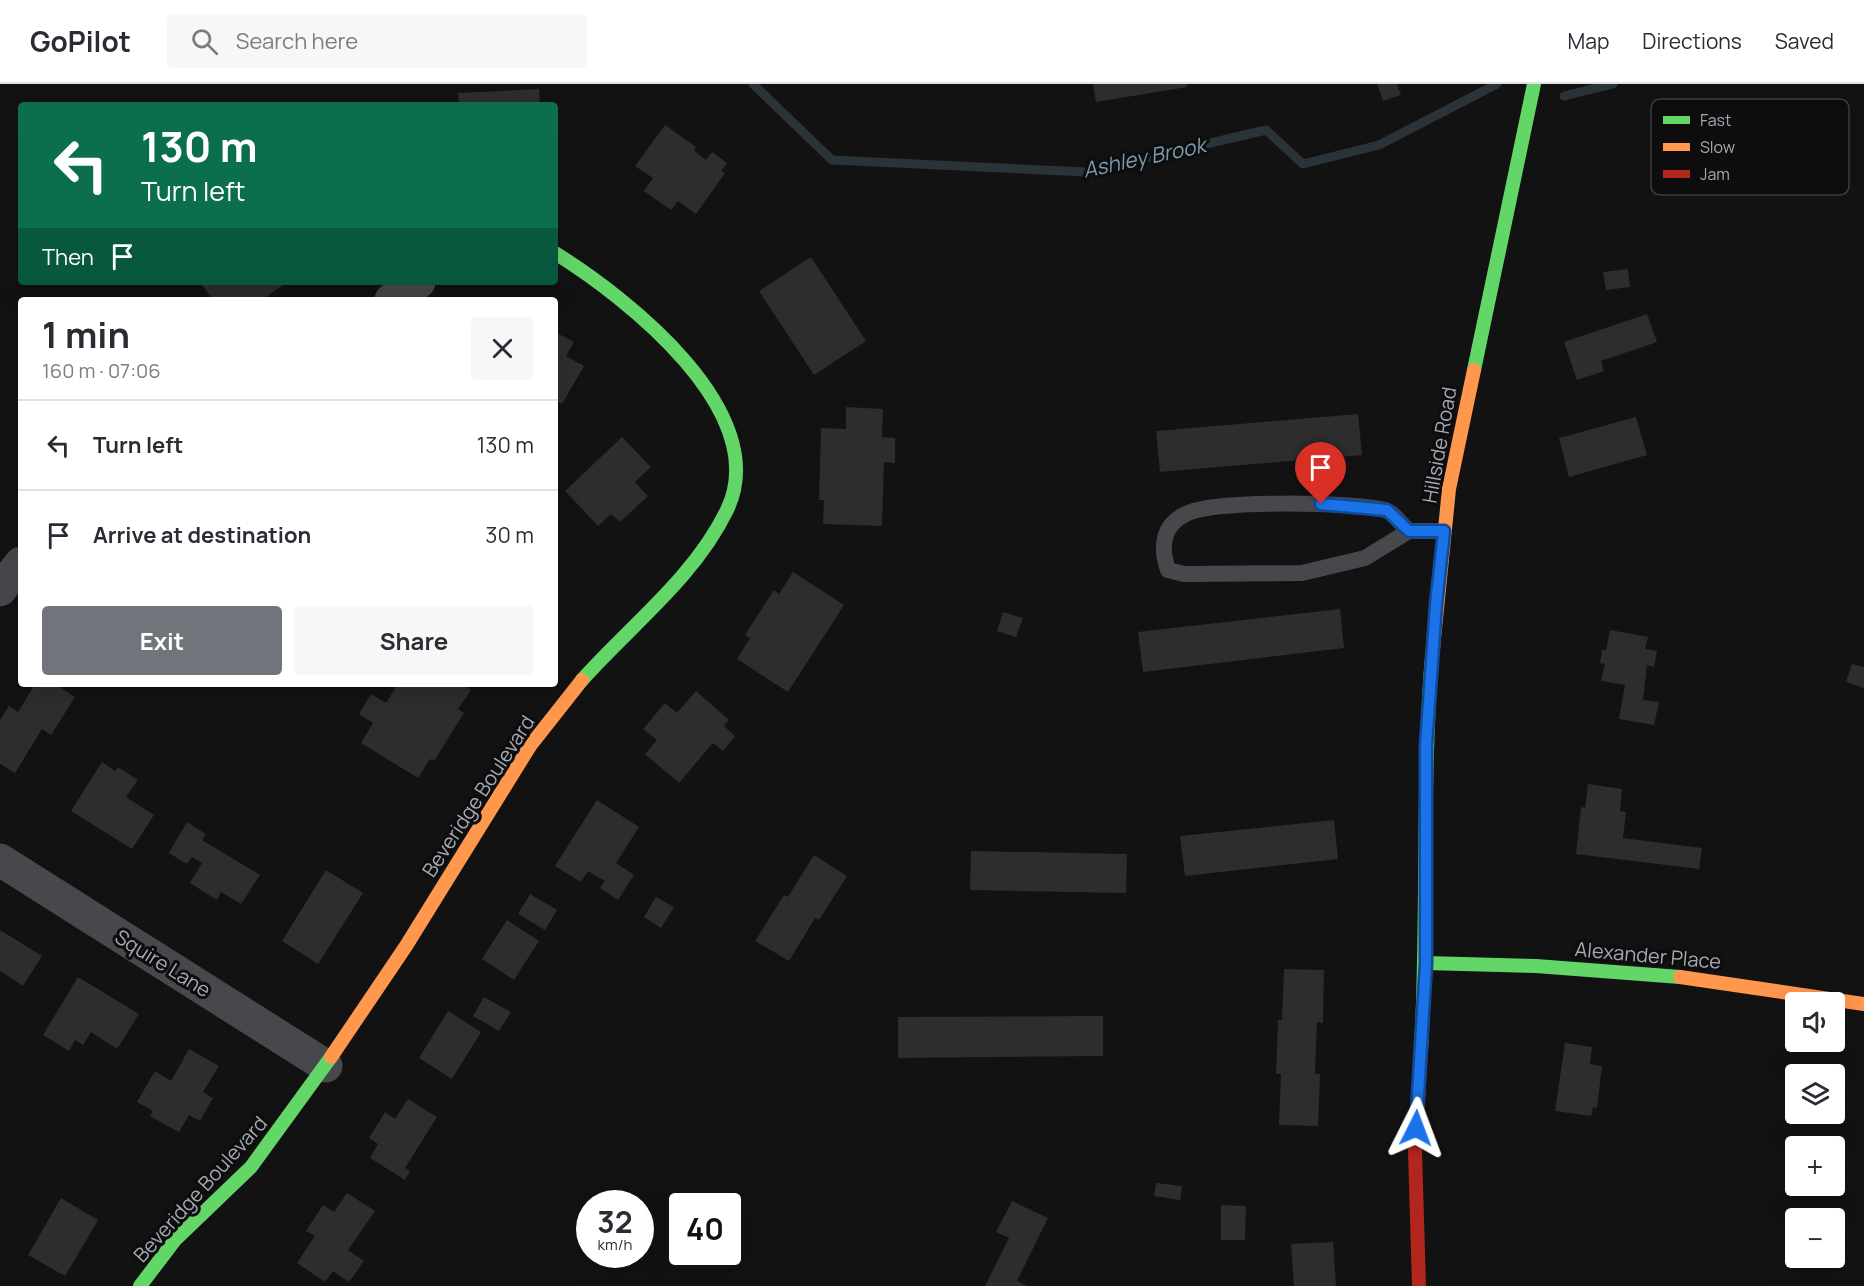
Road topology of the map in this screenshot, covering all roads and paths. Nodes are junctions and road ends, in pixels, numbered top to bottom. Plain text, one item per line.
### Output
1 (1534, 84) edge
2 (558, 255) edge
3 (414, 285) edge
4 (396, 297) edge
5 (1409, 531) junction
6 (1444, 531) junction
7 (18, 567) edge
8 (0, 590) edge
9 (0, 860) edge
10 (1426, 963) junction
11 (1864, 1004) edge
12 (326, 1066) junction
13 (140, 1286) edge
14 (1419, 1286) edge

1 - 6 street, Hillside Road
2 - 12 street, Beveridge Boulevard
3 - 4 street
5 - 5 lane
5 - 6 lane
6 - 10 street, Hillside Road
7 - 8 street
9 - 12 street, Squire Lane
10 - 11 street, Alexander Place
10 - 14 street, Hillside Road
12 - 13 street, Beveridge Boulevard

